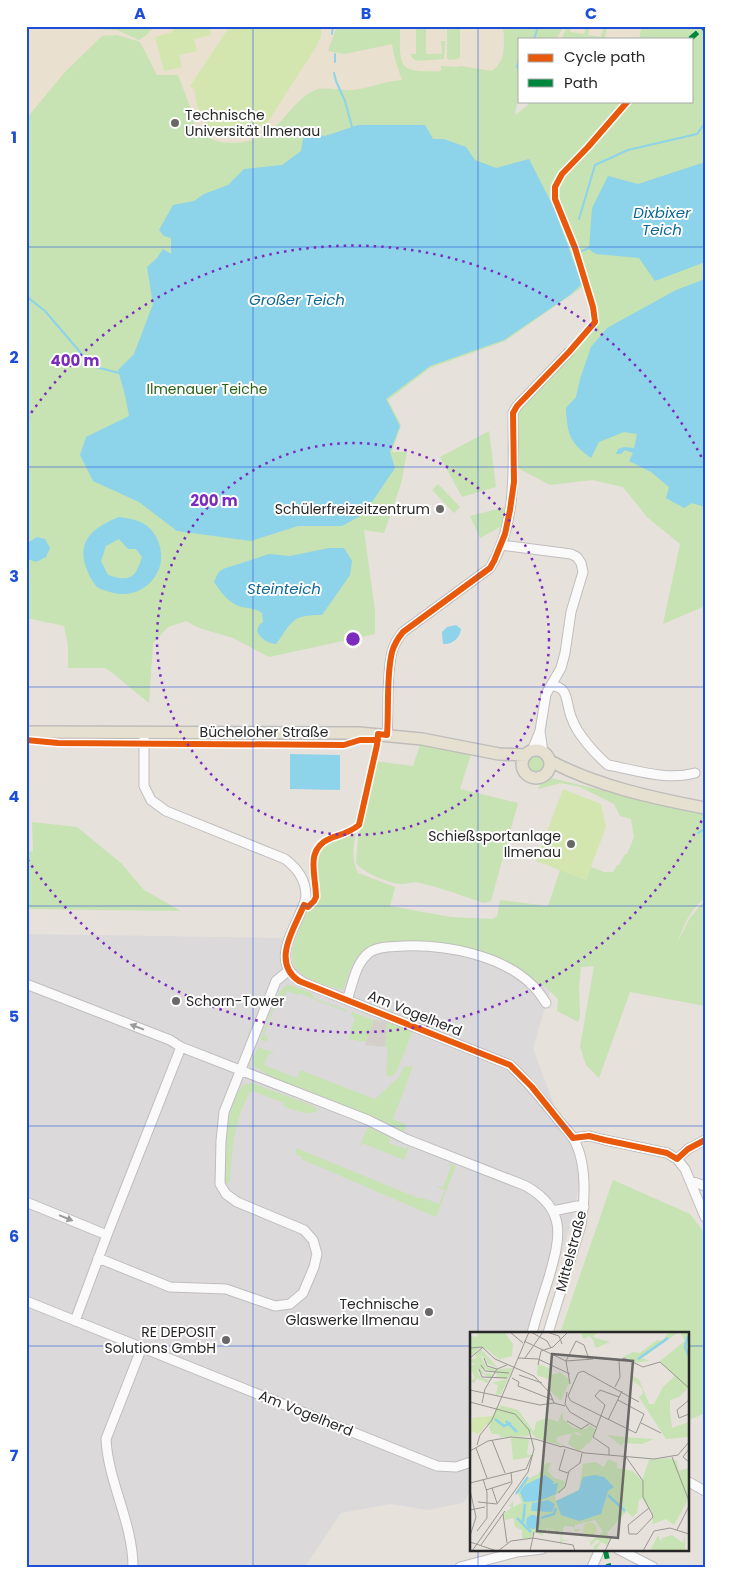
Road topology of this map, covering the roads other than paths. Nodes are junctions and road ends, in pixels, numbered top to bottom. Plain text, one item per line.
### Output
1 (569, 352) dead end
2 (501, 545) junction
3 (551, 685) junction
4 (26, 732) edge
5 (144, 732) junction
6 (387, 735) junction
7 (537, 760) junction
8 (695, 773) dead end
9 (704, 808) edge
10 (288, 971) junction
11 (26, 984) edge
12 (347, 1000) junction
13 (546, 1003) dead end
14 (181, 1047) junction
15 (240, 1070) junction
16 (573, 1138) junction
17 (705, 1140) edge
18 (677, 1159) junction
19 (691, 1181) junction
20 (705, 1186) edge
21 (26, 1202) edge
22 (584, 1207) junction
23 (553, 1211) junction
24 (705, 1217) edge
25 (107, 1235) junction
26 (98, 1258) junction
27 (26, 1301) edge
28 (75, 1321) junction
29 (532, 1332) edge
30 (548, 1332) edge
31 (142, 1347) junction
32 (470, 1462) edge
33 (688, 1482) edge
34 (705, 1491) edge
35 (534, 1550) edge
36 (600, 1550) edge
37 (620, 1550) edge
38 (133, 1567) edge
39 (460, 1567) edge
40 (592, 1567) edge
41 (653, 1567) edge

1 - 2 street
2 - 3 street
2 - 6 street
3 - 7 street
3 - 8 street
4 - 5 main road, Bücheloher Straße
5 - 6 main road, Bücheloher Straße
5 - 10 street
6 - 7 main road, Bücheloher Straße
7 - 9 main road, Bücheloher Straße
10 - 12 street, Am Vogelherd
10 - 15 street
14 -> 11 street
12 - 13 street, Am Vogelherd
12 - 16 street, Am Vogelherd
14 - 15 street
14 - 25 street
15 - 23 street
15 - 26 street
16 - 18 street
16 - 22 street, Mittelstraße
17 - 18 street
18 - 19 street
19 - 20 street
19 - 24 street
21 -> 25 street
22 - 23 street
22 - 30 street, Mittelstraße
23 - 29 street
25 - 26 street
26 - 28 street
27 - 28 street, Am Vogelherd
28 - 31 street, Am Vogelherd
31 - 32 street, Am Vogelherd
31 - 38 street
33 - 34 street
35 - 39 street
36 - 40 street
37 - 41 street

